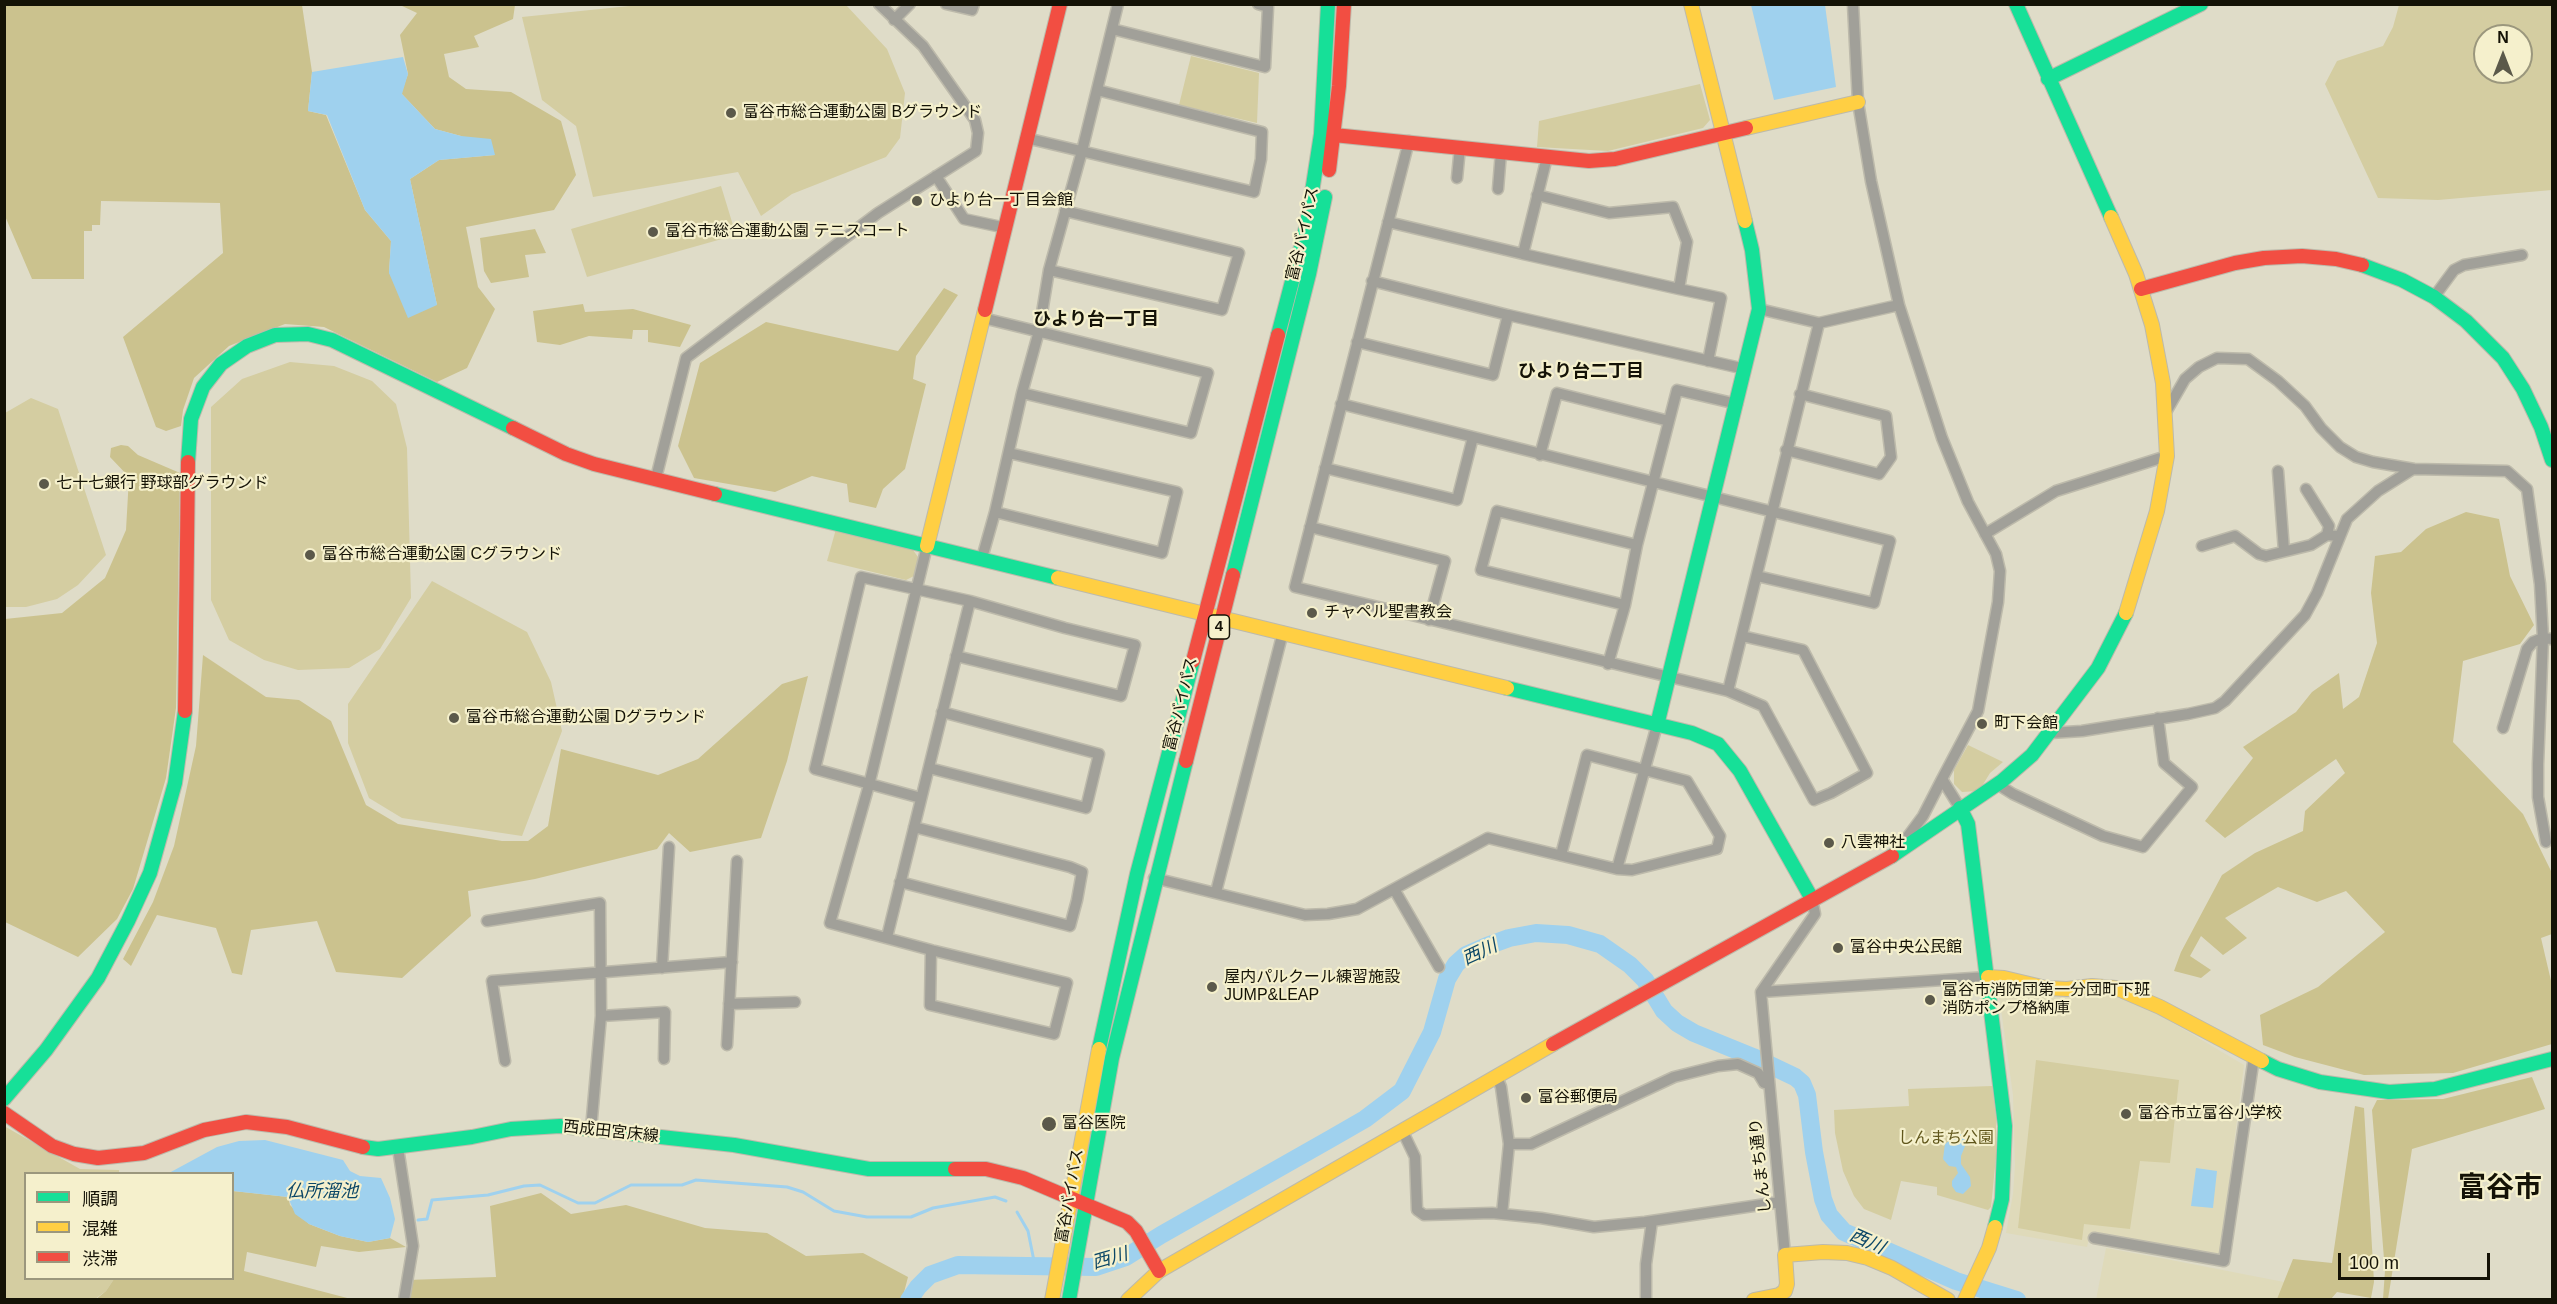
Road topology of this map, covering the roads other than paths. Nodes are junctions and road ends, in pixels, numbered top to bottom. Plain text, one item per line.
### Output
1 (879, 4) edge
2 (910, 4) edge
3 (946, 4) edge
4 (974, 4) edge
5 (1060, 4) edge
6 (1118, 4) edge
7 (1258, 4) edge
8 (1328, 4) edge
9 (1344, 4) edge
10 (1691, 4) edge
11 (1853, 4) edge
12 (2016, 4) edge
13 (2201, 4) edge
14 (894, 20) junction
15 (1112, 29) junction
16 (2048, 79) junction
17 (1097, 90) junction
18 (1858, 102) junction
19 (1723, 134) junction
20 (1334, 135) junction
21 (1026, 138) junction
22 (1409, 141) junction
23 (1460, 147) junction
24 (1082, 151) junction
25 (1501, 152) junction
26 (1547, 157) junction
27 (936, 176) junction
28 (1458, 178) dead end
29 (1498, 189) dead end
30 (1537, 195) junction
31 (1065, 211) junction
32 (1388, 222) junction
33 (1005, 228) junction
34 (1523, 254) junction
35 (2522, 255) dead end
36 (1049, 270) junction
37 (1372, 281) junction
38 (1679, 289) junction
39 (2141, 289) junction
40 (2434, 297) junction
41 (1899, 305) junction
42 (1759, 309) junction
43 (1508, 315) junction
44 (983, 318) junction
45 (1819, 323) junction
46 (1039, 331) junction
47 (1357, 342) junction
48 (1708, 361) junction
49 (1745, 369) junction
50 (1022, 393) junction
51 (1800, 394) junction
52 (1341, 404) junction
53 (1737, 404) junction
54 (2166, 412) junction
55 (1669, 421) junction
56 (1473, 437) junction
57 (1786, 450) junction
58 (1009, 453) junction
59 (1540, 454) junction
60 (2167, 456) junction
61 (2553, 460) edge
62 (1325, 468) junction
63 (2414, 469) junction
64 (2278, 471) dead end
65 (656, 478) junction
66 (1654, 482) junction
67 (2306, 489) dead end
68 (1714, 496) junction
69 (995, 512) junction
70 (1772, 512) junction
71 (1310, 527) junction
72 (1985, 534) junction
73 (2332, 536) junction
74 (1637, 545) junction
75 (927, 546) junction
76 (2202, 546) dead end
77 (2284, 552) junction
78 (982, 558) junction
79 (1757, 576) junction
80 (915, 589) junction
81 (970, 601) junction
82 (1625, 605) junction
83 (1205, 614) junction
84 (1221, 618) junction
85 (1429, 620) junction
86 (1282, 632) junction
87 (1742, 636) junction
88 (2548, 639) edge
89 (956, 657) junction
90 (1608, 664) junction
91 (1669, 678) junction
92 (1728, 691) junction
93 (942, 712) junction
94 (2158, 718) junction
95 (1657, 725) junction
96 (2503, 728) dead end
97 (2050, 733) junction
98 (928, 768) junction
99 (1644, 770) junction
100 (1942, 778) junction
101 (1997, 784) junction
102 (869, 785) junction
103 (921, 798) junction
104 (1960, 808) junction
105 (914, 827) junction
106 (2546, 842) dead end
107 (669, 847) dead end
108 (1897, 853) junction
109 (1561, 855) junction
110 (738, 861) dead end
111 (1617, 869) junction
112 (1154, 878) junction
113 (900, 882) junction
114 (1394, 889) junction
115 (1216, 892) junction
116 (1812, 899) junction
117 (487, 921) dead end
118 (887, 937) junction
119 (931, 950) junction
120 (732, 962) junction
121 (1439, 967) dead end
122 (662, 968) junction
123 (601, 972) junction
124 (1988, 977) junction
125 (1761, 992) junction
126 (795, 1002) dead end
127 (729, 1004) junction
128 (601, 1016) junction
129 (727, 1045) dead end
130 (2254, 1057) junction
131 (664, 1059) dead end
132 (2553, 1059) edge
133 (505, 1061) dead end
134 (1497, 1077) junction
135 (1768, 1079) junction
136 (4, 1098) edge
137 (4, 1113) edge
138 (591, 1129) junction
139 (1402, 1130) junction
140 (1509, 1144) junction
141 (398, 1148) junction
142 (1070, 1197) junction
143 (1780, 1202) junction
144 (1086, 1204) junction
145 (1502, 1214) junction
146 (1652, 1221) junction
147 (2094, 1238) dead end
148 (1785, 1256) junction
149 (1156, 1266) junction
150 (1966, 1298) edge
151 (404, 1299) edge
152 (1052, 1299) edge
153 (1069, 1299) edge
154 (1128, 1299) edge
155 (1646, 1299) edge
156 (1754, 1299) edge
157 (1948, 1299) edge

1 - 14 street
2 - 14 street
3 - 4 street
5 - 21 main road
6 - 15 street
7 - 15 street
8 - 83 main road, 富谷バイパス / 4
9 - 20 main road, 富谷バイパス / 4
10 - 19 main road
11 - 18 street
12 - 16 main road
13 - 16 main road
14 - 27 street
15 - 17 street
16 - 39 main road
17 - 24 street
17 - 24 street
18 - 19 main road
18 - 41 street
19 - 26 main road
19 - 42 main road
20 - 22 main road
20 - 84 main road, 富谷バイパス / 4
21 - 24 street
21 - 33 main road
22 - 23 main road
22 - 32 street
23 - 25 main road
23 - 28 street
24 - 31 street
25 - 26 main road
25 - 29 street
26 - 30 street
27 - 33 street
27 - 65 street
30 - 34 street
30 - 38 street
31 - 36 street
31 - 36 street
32 - 34 street
32 - 37 street
33 - 44 main road
34 - 38 street
35 - 40 street
36 - 46 street
37 - 43 street
37 - 47 street
38 - 48 street
39 - 40 main road
39 - 54 main road
40 - 61 main road
41 - 45 street
41 - 72 street
42 - 45 street
42 - 49 main road
43 - 47 street
43 - 48 street
44 - 46 street
44 - 75 main road
45 - 51 street
46 - 50 street
46 - 50 street
47 - 52 street
48 - 49 street
49 - 53 main road
50 - 58 street
51 - 57 street
51 - 57 street
52 - 56 street
52 - 62 street
53 - 55 street
53 - 68 main road
54 - 60 main road
54 - 63 street
55 - 59 street
55 - 66 street
56 - 59 street
56 - 62 street
57 - 70 street
58 - 69 street
58 - 69 street
59 - 66 street
60 - 72 street
60 - 97 main road
62 - 71 street
63 - 73 street
63 - 88 street
64 - 77 street
65 - 75 main road
65 - 136 main road
66 - 68 street
66 - 74 street
67 - 73 street
68 - 70 street
68 - 91 main road
69 - 78 street
70 - 79 street
70 - 79 street
71 - 85 street
71 - 85 street
72 - 100 street
73 - 77 street
73 - 94 street
74 - 82 street
74 - 82 street
75 - 78 main road
75 - 80 street
76 - 77 street
78 - 83 main road
79 - 87 street
80 - 81 street
80 - 102 street
80 - 102 street
81 - 89 street
81 - 89 street
82 - 90 street
83 - 84 main road
83 - 142 main road, 富谷バイパス / 4
84 - 86 main road
84 - 112 main road, 富谷バイパス / 4
85 - 90 street
86 - 95 main road
86 - 115 street
87 - 92 street
87 - 92 street
88 - 96 street
88 - 106 street
89 - 93 street
90 - 91 street
91 - 92 street
91 - 95 main road
93 - 98 street
93 - 98 street
94 - 97 street
94 - 101 street
95 - 99 street
95 - 116 main road
97 - 101 main road
98 - 103 street
99 - 109 street
99 - 111 street
99 - 111 street
100 - 104 street
100 - 108 street
101 - 104 main road
102 - 103 street
102 - 118 street
103 - 105 street
104 - 108 main road
104 - 124 main road
105 - 113 street
105 - 113 street
107 - 122 street
108 - 116 main road
109 - 111 street
109 - 114 street
110 - 120 street
112 - 115 street
112 - 144 main road, 富谷バイパス / 4
113 - 118 street
114 - 115 street
114 - 121 street
116 - 125 street
116 - 134 main road
117 - 123 street
118 - 119 street
119 - 119 street
120 - 122 street
120 - 127 street
122 - 123 street
123 - 128 street
123 - 133 street
124 - 125 street
124 - 130 main road
124 - 150 main road
125 - 135 street, しんまち通り
126 - 127 street
127 - 129 street
128 - 131 street
128 - 138 street
130 - 132 main road
130 - 147 street
134 - 139 main road
134 - 140 street
135 - 140 street
135 - 143 street, しんまち通り
137 - 141 main road, 西成田宮床線
138 - 141 main road, 西成田宮床線
138 - 142 main road, 西成田宮床線
139 - 145 street
139 - 149 main road
140 - 145 street
141 - 151 street
142 - 144 main road, 西成田宮床線
142 - 152 main road, 富谷バイパス / 4
143 - 146 street
143 - 148 street, しんまち通り
144 - 149 main road, 西成田宮床線
144 - 153 main road, 富谷バイパス / 4
145 - 146 street
146 - 155 street
148 - 156 main road
148 - 157 main road
149 - 154 main road

